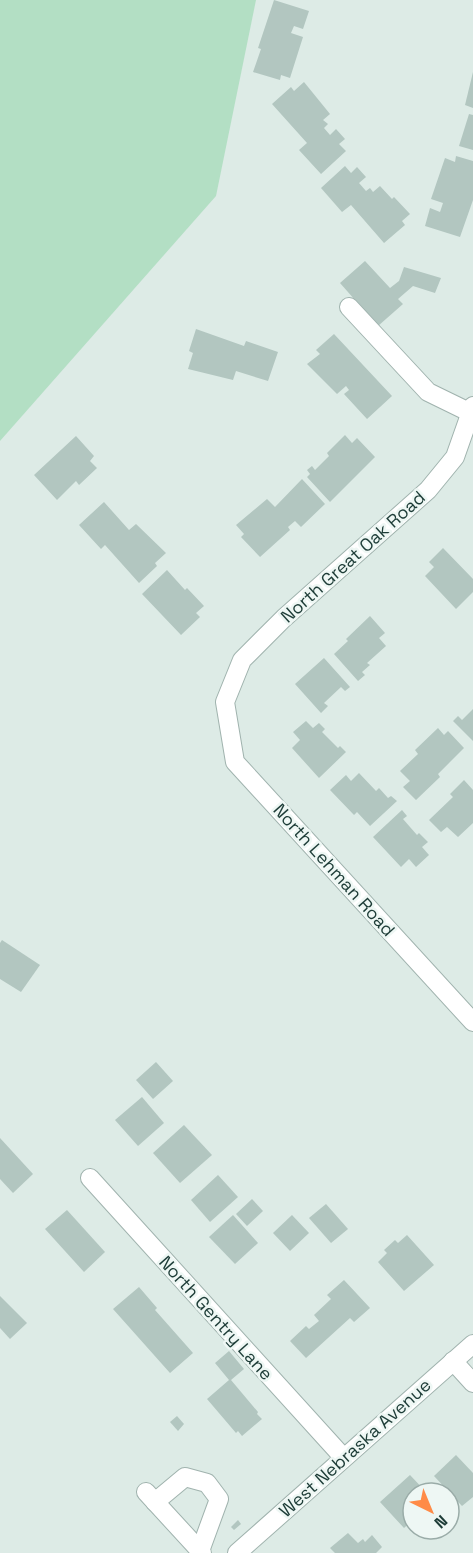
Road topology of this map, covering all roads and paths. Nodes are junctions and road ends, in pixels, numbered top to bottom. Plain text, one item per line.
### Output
1 (349, 307) dead end
2 (472, 410) edge
3 (225, 702) joint
4 (473, 1022) edge
5 (90, 1178) dead end
6 (473, 1344) edge
7 (453, 1361) junction
8 (473, 1383) edge
9 (343, 1457) junction
10 (201, 1552) edge
11 (237, 1553) edge

1 - 2 street
2 - 3 street, North Great Oak Road
3 - 4 street, North Lehman Road
5 - 9 street, North Gentry Lane
6 - 7 street, West Nebraska Avenue
7 - 8 street
7 - 9 street, West Nebraska Avenue
9 - 11 street, West Nebraska Avenue
10 - 10 street

